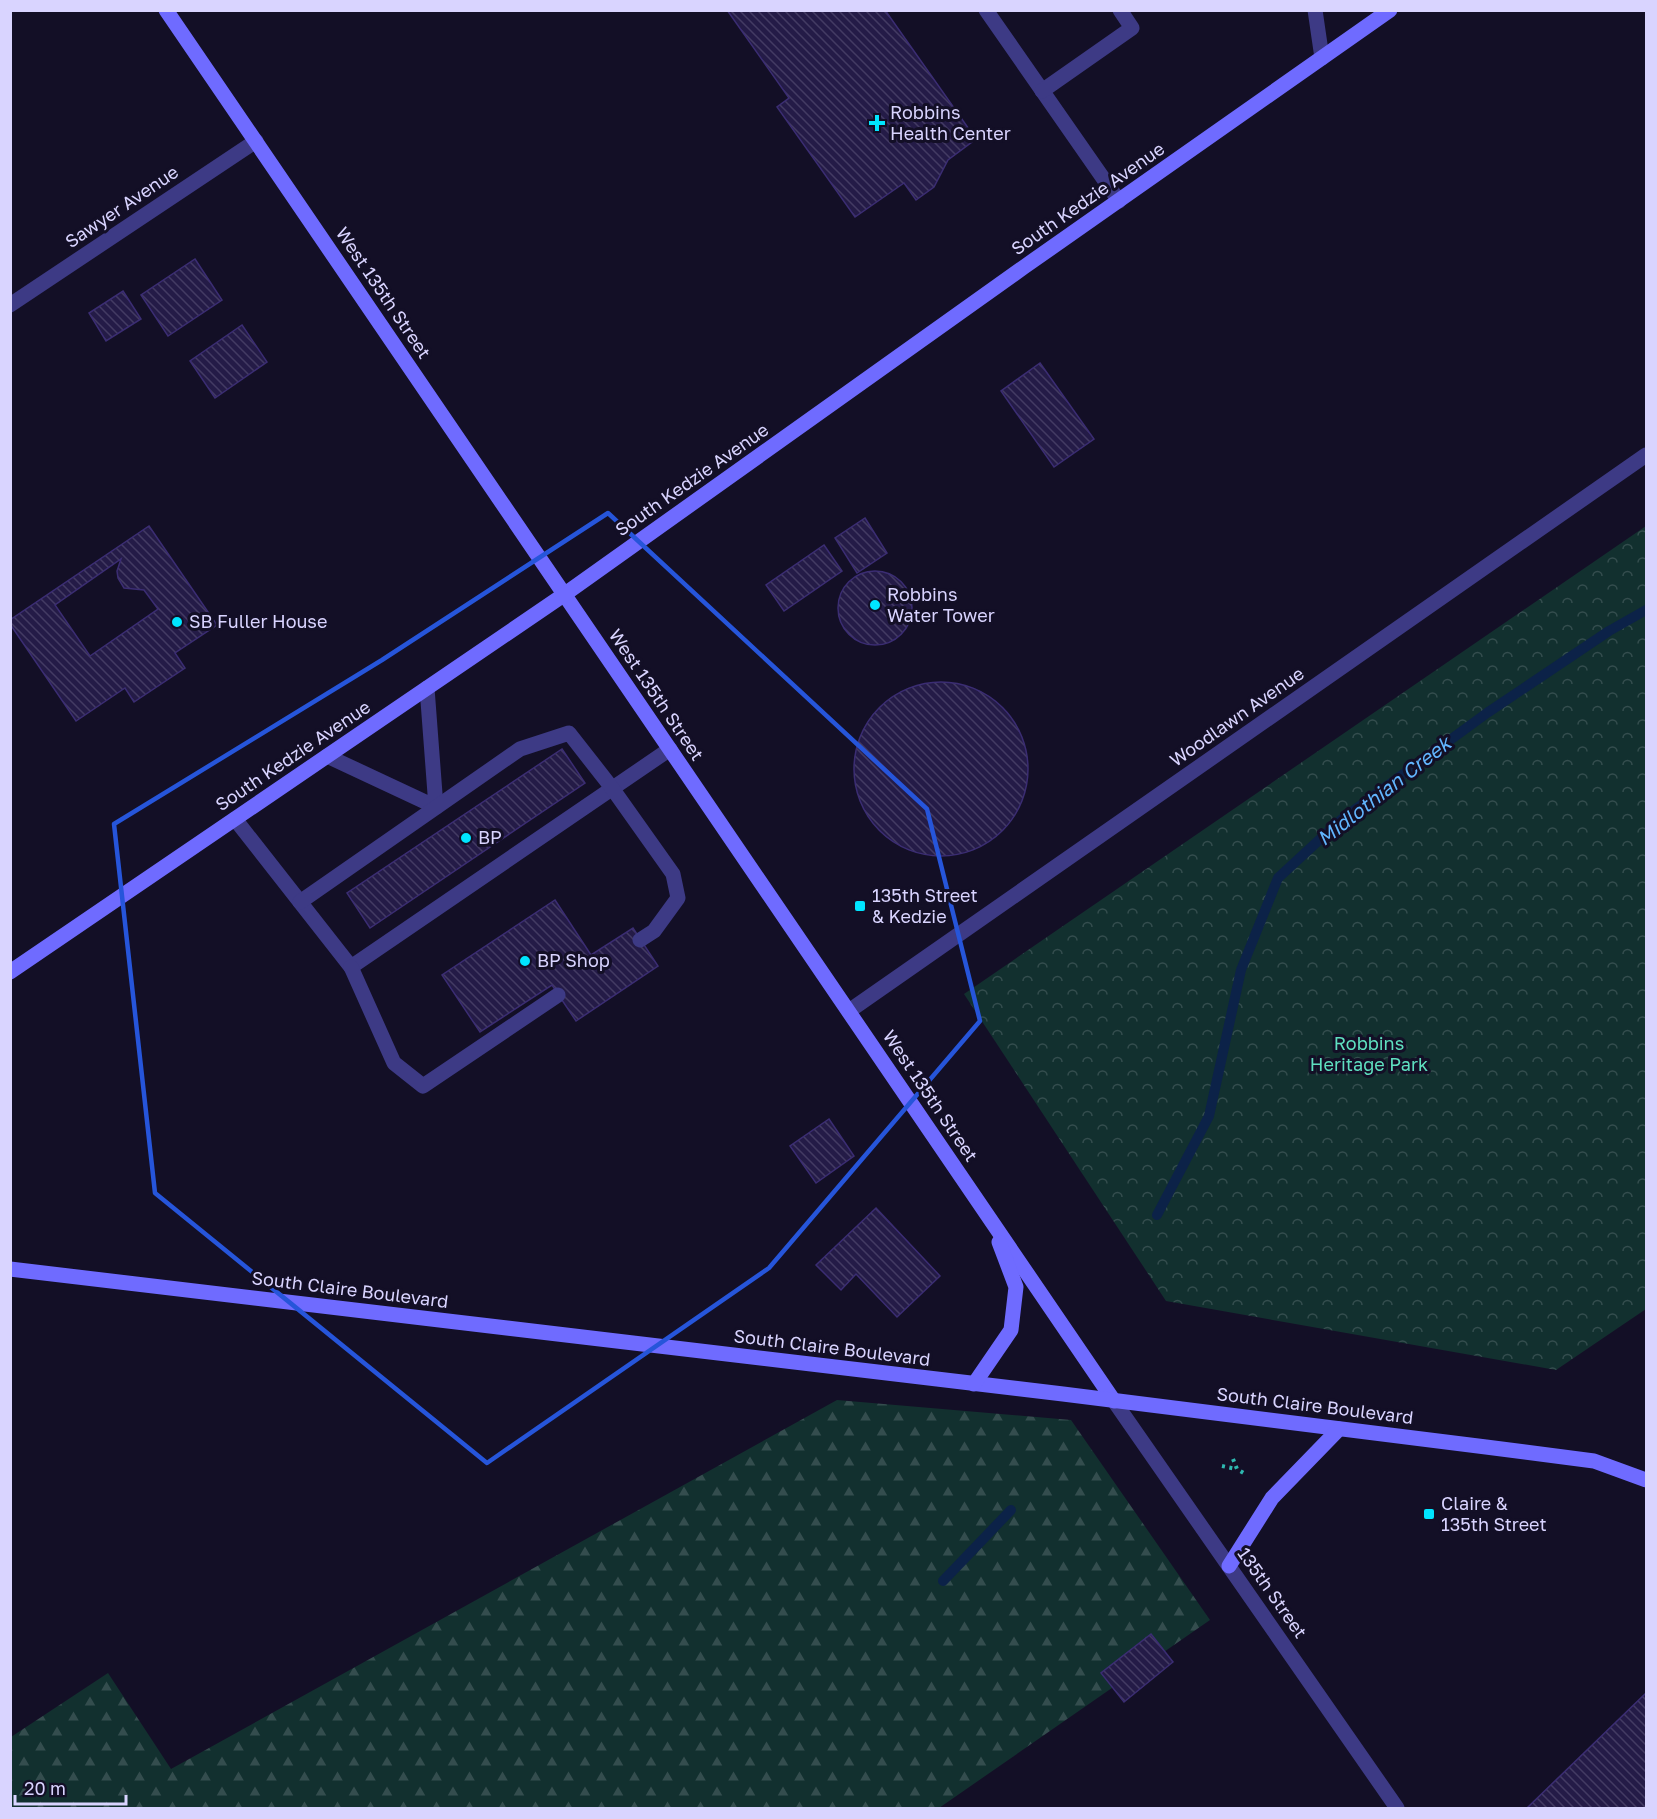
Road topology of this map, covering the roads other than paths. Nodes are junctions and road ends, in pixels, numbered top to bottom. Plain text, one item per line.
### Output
1 (166, 10) edge
2 (986, 10) edge
3 (1120, 10) edge
4 (1315, 10) edge
5 (1390, 10) edge
6 (1322, 58) junction
7 (1042, 91) junction
8 (255, 141) junction
9 (1119, 201) junction
10 (10, 305) edge
11 (1647, 455) edge
12 (565, 594) junction
13 (427, 688) junction
14 (670, 749) junction
15 (327, 756) junction
16 (612, 788) junction
17 (436, 807) junction
18 (235, 819) junction
19 (300, 902) junction
20 (640, 940) dead end
21 (351, 967) junction
22 (10, 972) edge
23 (558, 995) dead end
24 (849, 1011) junction
25 (991, 1219) junction
26 (10, 1269) edge
27 (974, 1384) junction
28 (1114, 1401) junction
29 (1339, 1429) junction
30 (1647, 1480) edge
31 (1229, 1566) junction
32 (1397, 1809) edge

1 - 8 street, West 135th Street
2 - 7 street
3 - 7 street
4 - 6 street
5 - 6 street, South Kedzie Avenue
6 - 9 street, South Kedzie Avenue
7 - 9 street
8 - 10 street, Sawyer Avenue
8 - 12 street, West 135th Street
9 - 12 street, South Kedzie Avenue
11 - 24 street, Woodlawn Avenue
12 - 13 street, South Kedzie Avenue
12 - 14 street, West 135th Street
13 - 15 street, South Kedzie Avenue
13 - 17 street
14 - 16 street
14 - 24 street, West 135th Street
15 - 17 street
15 - 18 street, South Kedzie Avenue
16 - 17 street
16 - 20 street
16 - 21 street
17 - 19 street
18 - 19 street
18 - 22 street, South Kedzie Avenue
19 - 21 street
21 - 23 street
24 - 25 street, West 135th Street
25 - 27 street
25 - 28 street, West 135th Street
26 - 27 street, South Claire Boulevard
27 - 28 street, South Claire Boulevard
28 - 29 street, South Claire Boulevard
28 - 31 street, 135th Street
29 - 30 street, South Claire Boulevard
29 - 31 street
31 - 32 street, 135th Street

